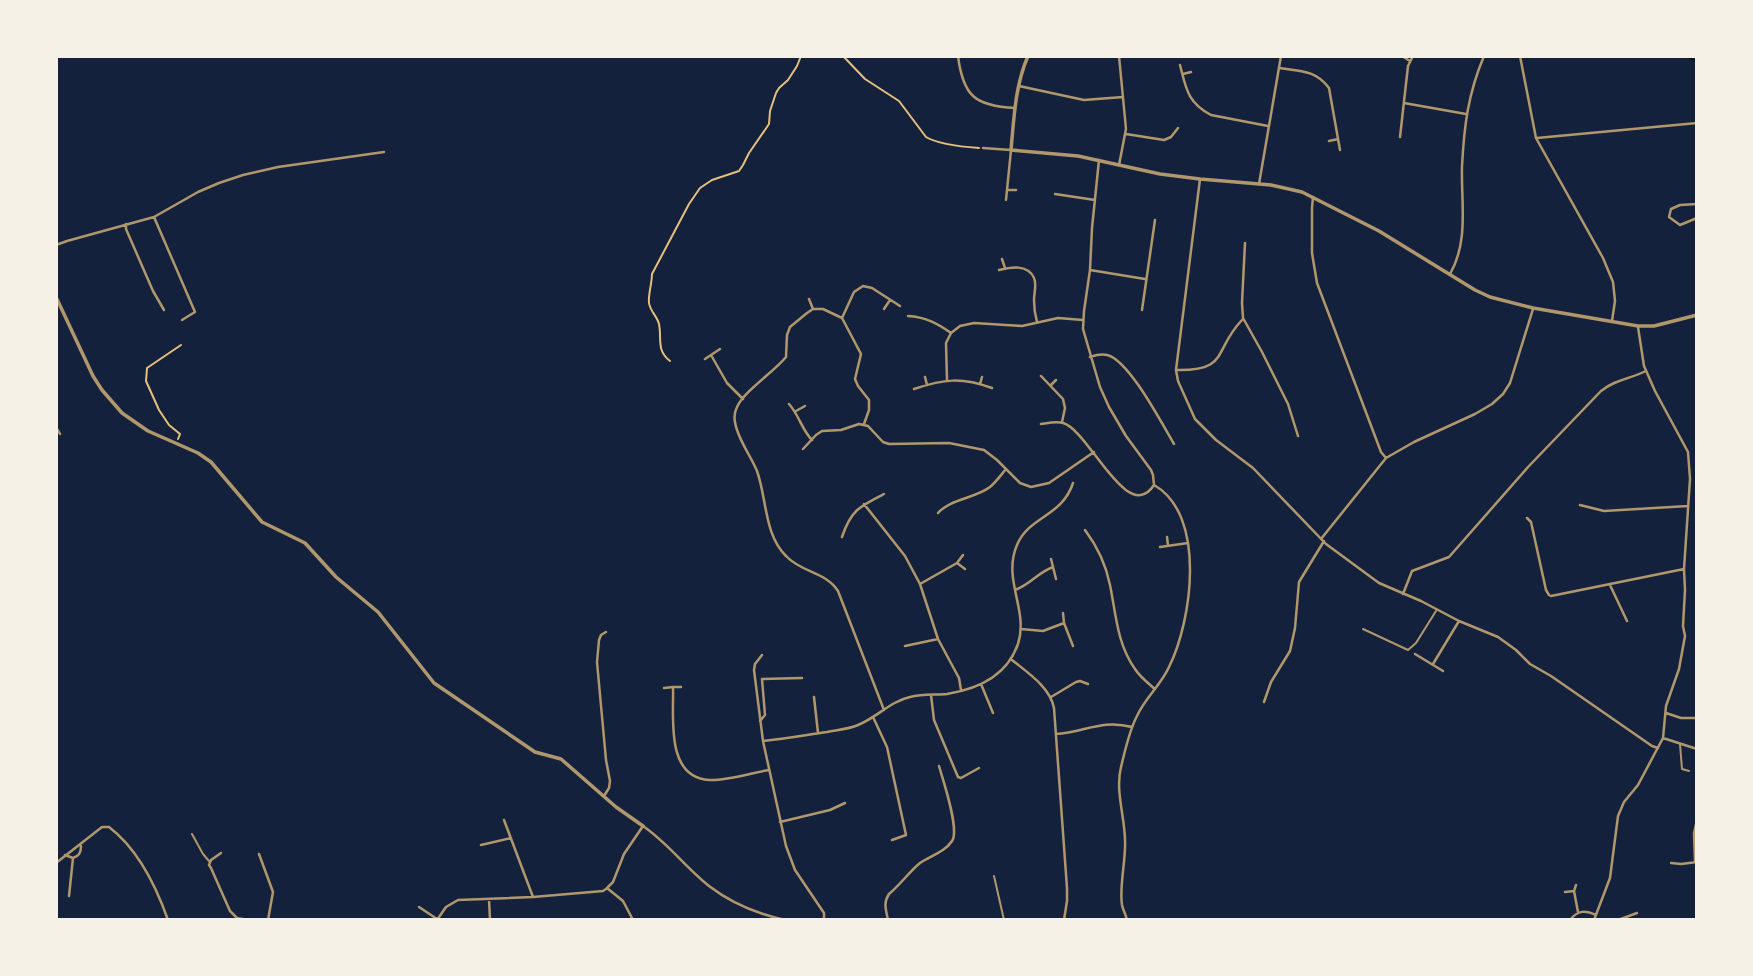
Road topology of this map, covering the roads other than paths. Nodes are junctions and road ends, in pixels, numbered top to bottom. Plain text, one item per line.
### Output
1 (958, 56) edge
2 (1028, 56) edge
3 (1119, 56) edge
4 (1281, 56) edge
5 (1402, 56) edge
6 (1413, 56) edge
7 (1484, 56) edge
8 (1520, 56) edge
9 (1410, 61) junction
10 (1180, 65) dead end
11 (1279, 68) junction
12 (1192, 72) dead end
13 (1183, 74) junction
14 (1018, 86) junction
15 (1123, 97) junction
16 (1404, 103) junction
17 (1014, 108) junction
18 (1466, 114) junction
19 (1697, 123) edge
20 (1268, 126) junction
21 (1178, 128) dead end
22 (1126, 134) junction
23 (1400, 137) dead end
24 (1536, 138) junction
25 (1338, 139) junction
26 (1329, 141) dead end
27 (983, 148) road end
28 (1011, 150) junction
29 (1340, 150) dead end
30 (384, 152) dead end
31 (1099, 160) junction
32 (1119, 165) junction
33 (1200, 179) junction
34 (1259, 184) junction
35 (1007, 190) junction
36 (1016, 190) dead end
37 (1055, 194) dead end
38 (1313, 197) junction
39 (1006, 200) dead end
40 (1094, 200) junction
41 (1697, 204) edge
42 (154, 217) junction
43 (1697, 218) edge
44 (1155, 220) dead end
45 (126, 224) junction
46 (1245, 243) dead end
47 (56, 245) edge
48 (1002, 259) dead end
49 (1005, 268) junction
50 (999, 270) dead end
51 (1090, 270) junction
52 (1450, 274) junction
53 (1145, 279) junction
54 (56, 297) edge
55 (809, 299) dead end
56 (890, 300) junction
57 (901, 306) dead end
58 (1533, 308) junction
59 (813, 309) junction
60 (884, 309) dead end
61 (164, 310) dead end
62 (1142, 310) dead end
63 (1697, 315) edge
64 (908, 316) dead end
65 (842, 318) junction
66 (1243, 318) junction
67 (182, 320) dead end
68 (1083, 320) junction
69 (1037, 322) junction
70 (1612, 323) junction
71 (1638, 326) junction
72 (951, 333) junction
73 (720, 349) dead end
74 (711, 355) junction
75 (1090, 356) junction
76 (705, 359) dead end
77 (1176, 370) junction
78 (1646, 371) junction
79 (1041, 376) dead end
80 (925, 377) dead end
81 (982, 377) dead end
82 (947, 380) junction
83 (1056, 380) dead end
84 (980, 384) junction
85 (927, 385) junction
86 (1051, 385) junction
87 (992, 388) dead end
88 (914, 389) dead end
89 (743, 398) junction
90 (789, 404) dead end
91 (805, 406) dead end
92 (796, 411) junction
93 (1062, 422) junction
94 (1050, 423) junction
95 (1041, 424) dead end
96 (864, 425) junction
97 (56, 427) edge
98 (1050, 429) dead end
99 (60, 435) dead end
100 (1298, 436) dead end
101 (812, 440) junction
102 (1174, 444) dead end
103 (803, 449) dead end
104 (1094, 452) junction
105 (1386, 458) junction
106 (1006, 470) junction
107 (1073, 483) dead end
108 (1154, 485) junction
109 (884, 494) dead end
110 (1059, 498) dead end
111 (1063, 502) junction
112 (864, 504) junction
113 (1580, 505) dead end
114 (1688, 506) junction
115 (938, 513) dead end
116 (1527, 518) dead end
117 (1085, 530) dead end
118 (842, 537) dead end
119 (1167, 537) dead end
120 (1322, 540) junction
121 (1188, 543) junction
122 (1168, 546) junction
123 (1160, 547) dead end
124 (963, 555) dead end
125 (1051, 559) dead end
126 (957, 563) junction
127 (1053, 567) junction
128 (965, 569) dead end
129 (1684, 569) junction
130 (1056, 579) dead end
131 (920, 584) junction
132 (1610, 585) junction
133 (1015, 590) junction
134 (1403, 594) junction
135 (1436, 610) junction
136 (1063, 613) dead end
137 (1459, 621) junction
138 (1627, 621) dead end
139 (1064, 622) junction
140 (1021, 629) junction
141 (1363, 629) dead end
142 (606, 632) dead end
143 (938, 639) junction
144 (905, 646) dead end
145 (1073, 646) dead end
146 (1415, 654) dead end
147 (762, 655) dead end
148 (1012, 660) junction
149 (1433, 664) junction
150 (1443, 671) dead end
151 (802, 678) dead end
152 (755, 679) junction
153 (762, 679) junction
154 (981, 684) junction
155 (1088, 684) dead end
156 (673, 687) junction
157 (681, 687) dead end
158 (664, 688) dead end
159 (1155, 689) junction
160 (961, 691) junction
161 (931, 695) junction
162 (814, 697) dead end
163 (1051, 697) junction
164 (1264, 702) dead end
165 (884, 710) junction
166 (993, 713) dead end
167 (1666, 713) junction
168 (873, 716) junction
169 (1697, 718) edge
170 (760, 721) junction
171 (1133, 728) junction
172 (818, 733) junction
173 (1056, 734) junction
174 (1663, 738) junction
175 (764, 741) junction
176 (1680, 743) junction
177 (1658, 748) junction
178 (1697, 749) edge
179 (939, 766) dead end
180 (979, 768) dead end
181 (769, 770) junction
182 (1689, 771) dead end
183 (604, 796) junction
184 (845, 803) dead end
185 (504, 820) dead end
186 (1697, 820) edge
187 (780, 822) junction
188 (643, 826) junction
189 (192, 834) dead end
190 (511, 838) junction
191 (892, 840) dead end
192 (81, 844) junction
193 (481, 845) dead end
194 (221, 853) dead end
195 (259, 854) dead end
196 (65, 855) junction
197 (73, 858) junction
198 (210, 862) junction
199 (1696, 862) edge
200 (56, 863) edge
201 (1671, 863) dead end
202 (994, 876) dead end
203 (1576, 885) dead end
204 (607, 888) junction
205 (1574, 891) junction
206 (1565, 892) dead end
207 (69, 897) dead end
208 (533, 897) junction
209 (489, 899) junction
210 (419, 906) dead end
211 (1637, 913) dead end
212 (1576, 914) junction
213 (1596, 915) junction
214 (437, 919) edge
215 (167, 920) edge
216 (248, 920) edge
217 (268, 920) edge
218 (490, 920) edge
219 (633, 920) edge
220 (785, 920) edge
221 (825, 920) edge
222 (888, 920) edge
223 (1004, 920) edge
224 (1064, 920) edge
225 (1128, 920) edge
226 (1570, 920) edge
227 (1576, 920) edge
228 (1594, 920) edge
229 (1618, 920) edge

1 - 17 street
2 - 14 street
3 - 15 street
4 - 11 street
5 - 9 street
6 - 9 street
7 - 18 street
8 - 24 street
9 - 16 street
10 - 13 street
11 - 20 street
11 - 25 street
12 - 13 street
13 - 20 street
14 - 15 street
14 - 17 street
15 - 22 street
16 - 18 street
16 - 23 street
17 - 28 street
18 - 52 street
19 - 24 street
20 - 34 street
21 - 22 street
22 - 32 street
24 - 70 street
25 - 26 street
25 - 29 street
27 - 28 street
28 - 31 street
28 - 35 street
30 - 42 street
31 - 32 street
31 - 40 street
32 - 33 street
33 - 34 street
33 - 77 street
34 - 38 street
35 - 36 street
35 - 39 street
37 - 40 street
38 - 52 street
38 - 105 street
40 - 51 street
41 - 43 street
42 - 45 street
42 - 67 street
44 - 53 street
45 - 47 street
45 - 61 street
46 - 66 street
48 - 49 street
49 - 50 street
49 - 69 street
51 - 53 street
51 - 68 street
52 - 58 street
53 - 62 street
54 - 183 street
55 - 59 street
56 - 57 street
56 - 60 street
56 - 65 street
58 - 70 street
58 - 105 street
59 - 65 street
59 - 89 street
63 - 71 street
64 - 72 street
65 - 96 street
66 - 77 street
66 - 100 street
68 - 69 street
68 - 75 street
69 - 72 street
70 - 71 street
71 - 78 street
72 - 82 street
73 - 74 street
74 - 76 street
74 - 89 street
75 - 102 street
75 - 108 street
77 - 120 street
78 - 114 street
78 - 134 street
79 - 86 street
80 - 85 street
81 - 84 street
82 - 84 street
82 - 85 street
83 - 86 street
84 - 87 street
85 - 88 street
86 - 93 street
89 - 165 street
90 - 92 street
91 - 92 street
92 - 101 street
93 - 94 street
93 - 104 street
94 - 95 street
94 - 98 street
96 - 101 street
96 - 106 street
97 - 99 street
101 - 103 street
104 - 106 street
104 - 108 street
105 - 120 street
106 - 115 street
107 - 111 street
108 - 121 street
109 - 112 street
110 - 111 street
111 - 133 street
112 - 118 street
112 - 131 street
113 - 114 street
114 - 129 street
116 - 132 street
117 - 159 street
119 - 122 street
120 - 134 street
120 - 164 street
121 - 122 street
121 - 159 street
122 - 123 street
124 - 126 street
125 - 127 street
126 - 128 street
126 - 131 street
127 - 130 street
127 - 133 street
129 - 132 street
129 - 167 street
131 - 143 street
132 - 138 street
133 - 140 street
134 - 135 street
135 - 137 street
135 - 141 lane
136 - 139 street
137 - 149 street
137 - 177 street
139 - 140 street
139 - 145 street
140 - 148 street
142 - 183 street
143 - 144 street
143 - 160 street
146 - 149 street
147 - 152 street
148 - 154 street
148 - 163 street
149 - 150 street
151 - 153 street
152 - 153 street
152 - 170 street
153 - 170 street
154 - 160 street
154 - 166 street
155 - 163 street
156 - 157 street
156 - 158 street
156 - 181 street
159 - 171 street
160 - 161 street
161 - 165 street
161 - 180 street
162 - 172 street
163 - 173 street
165 - 168 street
167 - 169 street
167 - 174 street
168 - 172 street
168 - 191 street
170 - 175 street
171 - 173 street
171 - 225 street
172 - 175 street
173 - 224 street
174 - 176 street
174 - 177 street
175 - 181 street
176 - 178 street
176 - 182 lane
177 - 213 street
179 - 222 street
181 - 187 street
183 - 188 street
184 - 187 street
185 - 190 street
186 - 199 street
187 - 221 street
188 - 204 street
188 - 220 street
189 - 198 lane
190 - 193 street
190 - 208 street
192 - 196 street
192 - 197 street
192 - 215 street
194 - 198 street
195 - 217 street
196 - 197 street
196 - 200 street
197 - 207 street
198 - 216 street
199 - 201 street
202 - 223 lane
203 - 205 street
204 - 208 street
204 - 219 street
205 - 206 street
205 - 212 street
208 - 209 street
209 - 214 street
209 - 218 street
210 - 214 street
211 - 229 street
212 - 213 street
212 - 226 street
212 - 227 street
213 - 228 street

